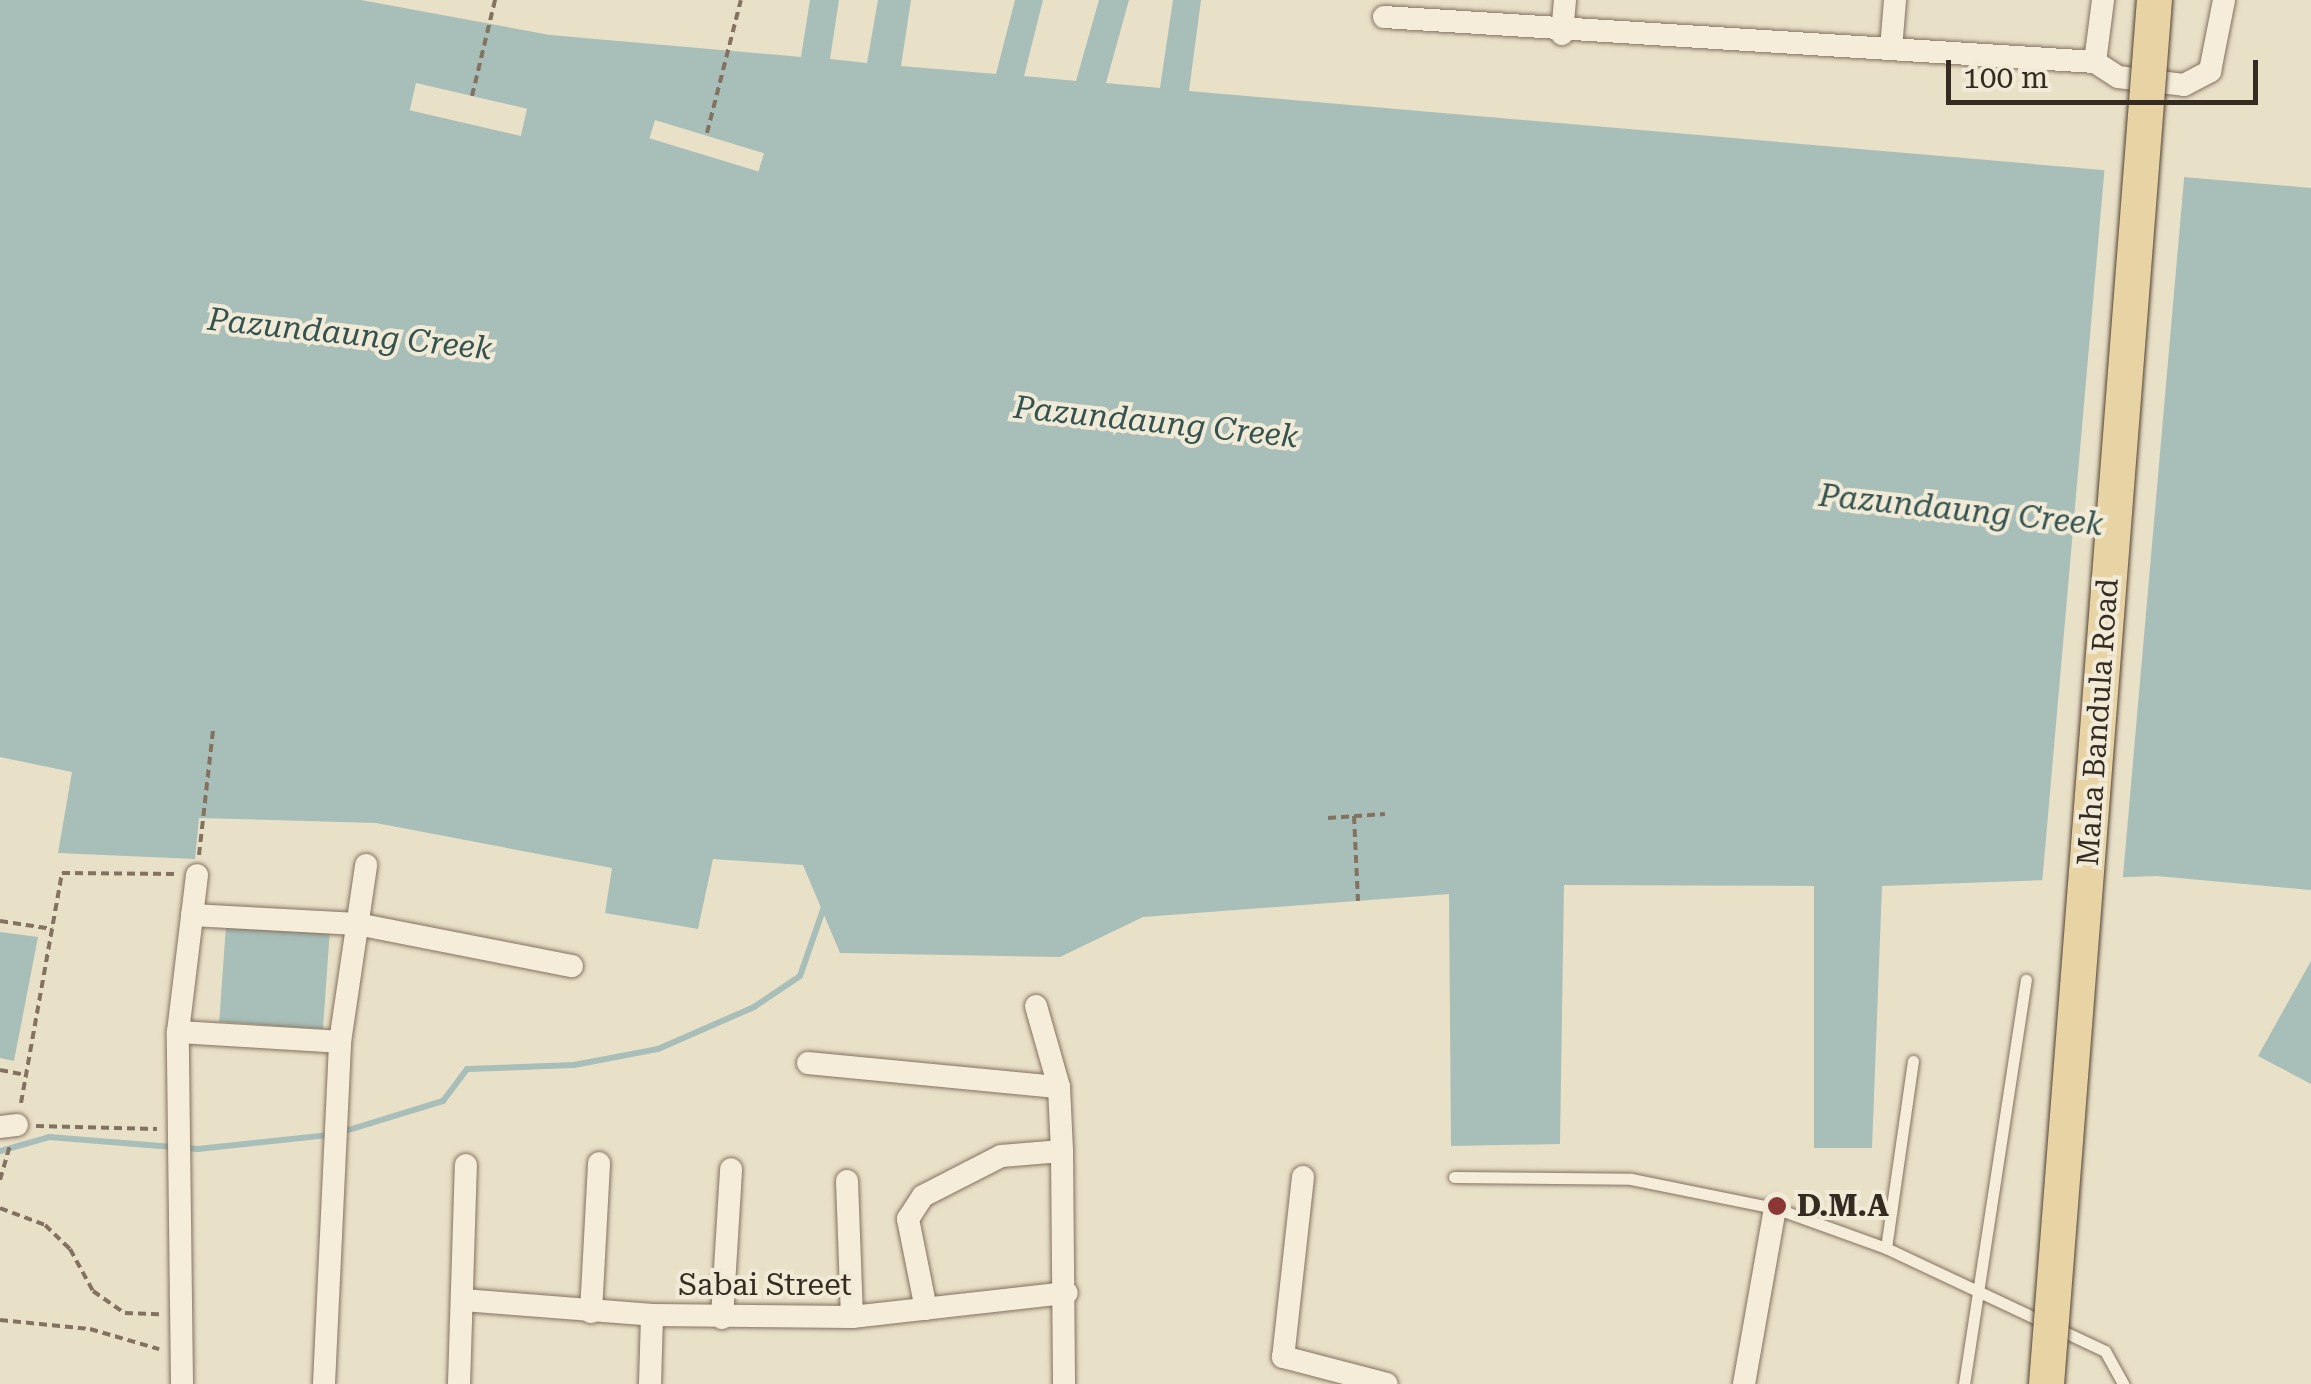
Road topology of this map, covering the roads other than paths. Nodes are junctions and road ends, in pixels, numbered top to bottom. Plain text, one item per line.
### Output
1 (1565, 0) edge
2 (1896, 0) edge
3 (2103, 0) edge
4 (2154, 0) edge
5 (2224, 0) edge
6 (1384, 17) dead end
7 (1562, 34) junction
8 (1891, 49) junction
9 (2094, 62) junction
10 (366, 865) dead end
11 (197, 875) road end
12 (192, 915) junction
13 (357, 924) junction
14 (572, 966) dead end
15 (2026, 980) dead end
16 (1036, 1006) dead end
17 (178, 1032) junction
18 (340, 1042) junction
19 (1913, 1061) dead end
20 (808, 1062) dead end
21 (1059, 1087) junction
22 (1062, 1151) junction
23 (599, 1163) dead end
24 (466, 1165) dead end
25 (731, 1169) dead end
26 (1304, 1177) dead end
27 (1454, 1177) dead end
28 (847, 1181) dead end
29 (1775, 1208) junction
30 (1886, 1248) junction
31 (1067, 1293) junction
32 (1980, 1296) junction
33 (463, 1300) junction
34 (926, 1309) junction
35 (591, 1312) junction
36 (652, 1315) junction
37 (852, 1317) junction
38 (722, 1318) junction
39 (182, 1384) edge
40 (324, 1384) edge
41 (459, 1384) edge
42 (650, 1384) edge
43 (1064, 1384) edge
44 (1386, 1384) edge
45 (1744, 1384) edge
46 (1964, 1384) edge
47 (2046, 1384) edge
48 (2123, 1384) edge

1 - 7 street
2 - 8 street
3 - 9 street
4 - 47 main road, Maha Bandula Road, bridge
5 - 9 street
6 - 7 street
7 - 8 street
8 - 9 street
10 - 13 street
11 - 12 street
12 - 13 street
12 - 17 street
13 - 14 street
13 - 18 street
15 - 32 lane
16 - 21 street
17 - 18 street
17 - 39 street
18 - 40 street
19 - 30 lane
20 - 21 street
21 - 22 street
22 - 31 street
22 - 34 street
23 - 35 street
24 - 33 street
25 - 38 street
26 - 44 street
27 - 29 lane
28 - 37 street
29 - 30 lane
29 - 45 street
30 - 32 lane
31 - 34 street, Sabai Street
31 - 43 street
32 - 46 lane
32 - 48 lane
33 - 35 street, Sabai Street
33 - 41 street
34 - 37 street, Sabai Street
35 - 36 street, Sabai Street
36 - 38 street, Sabai Street
36 - 42 street
37 - 38 street, Sabai Street

